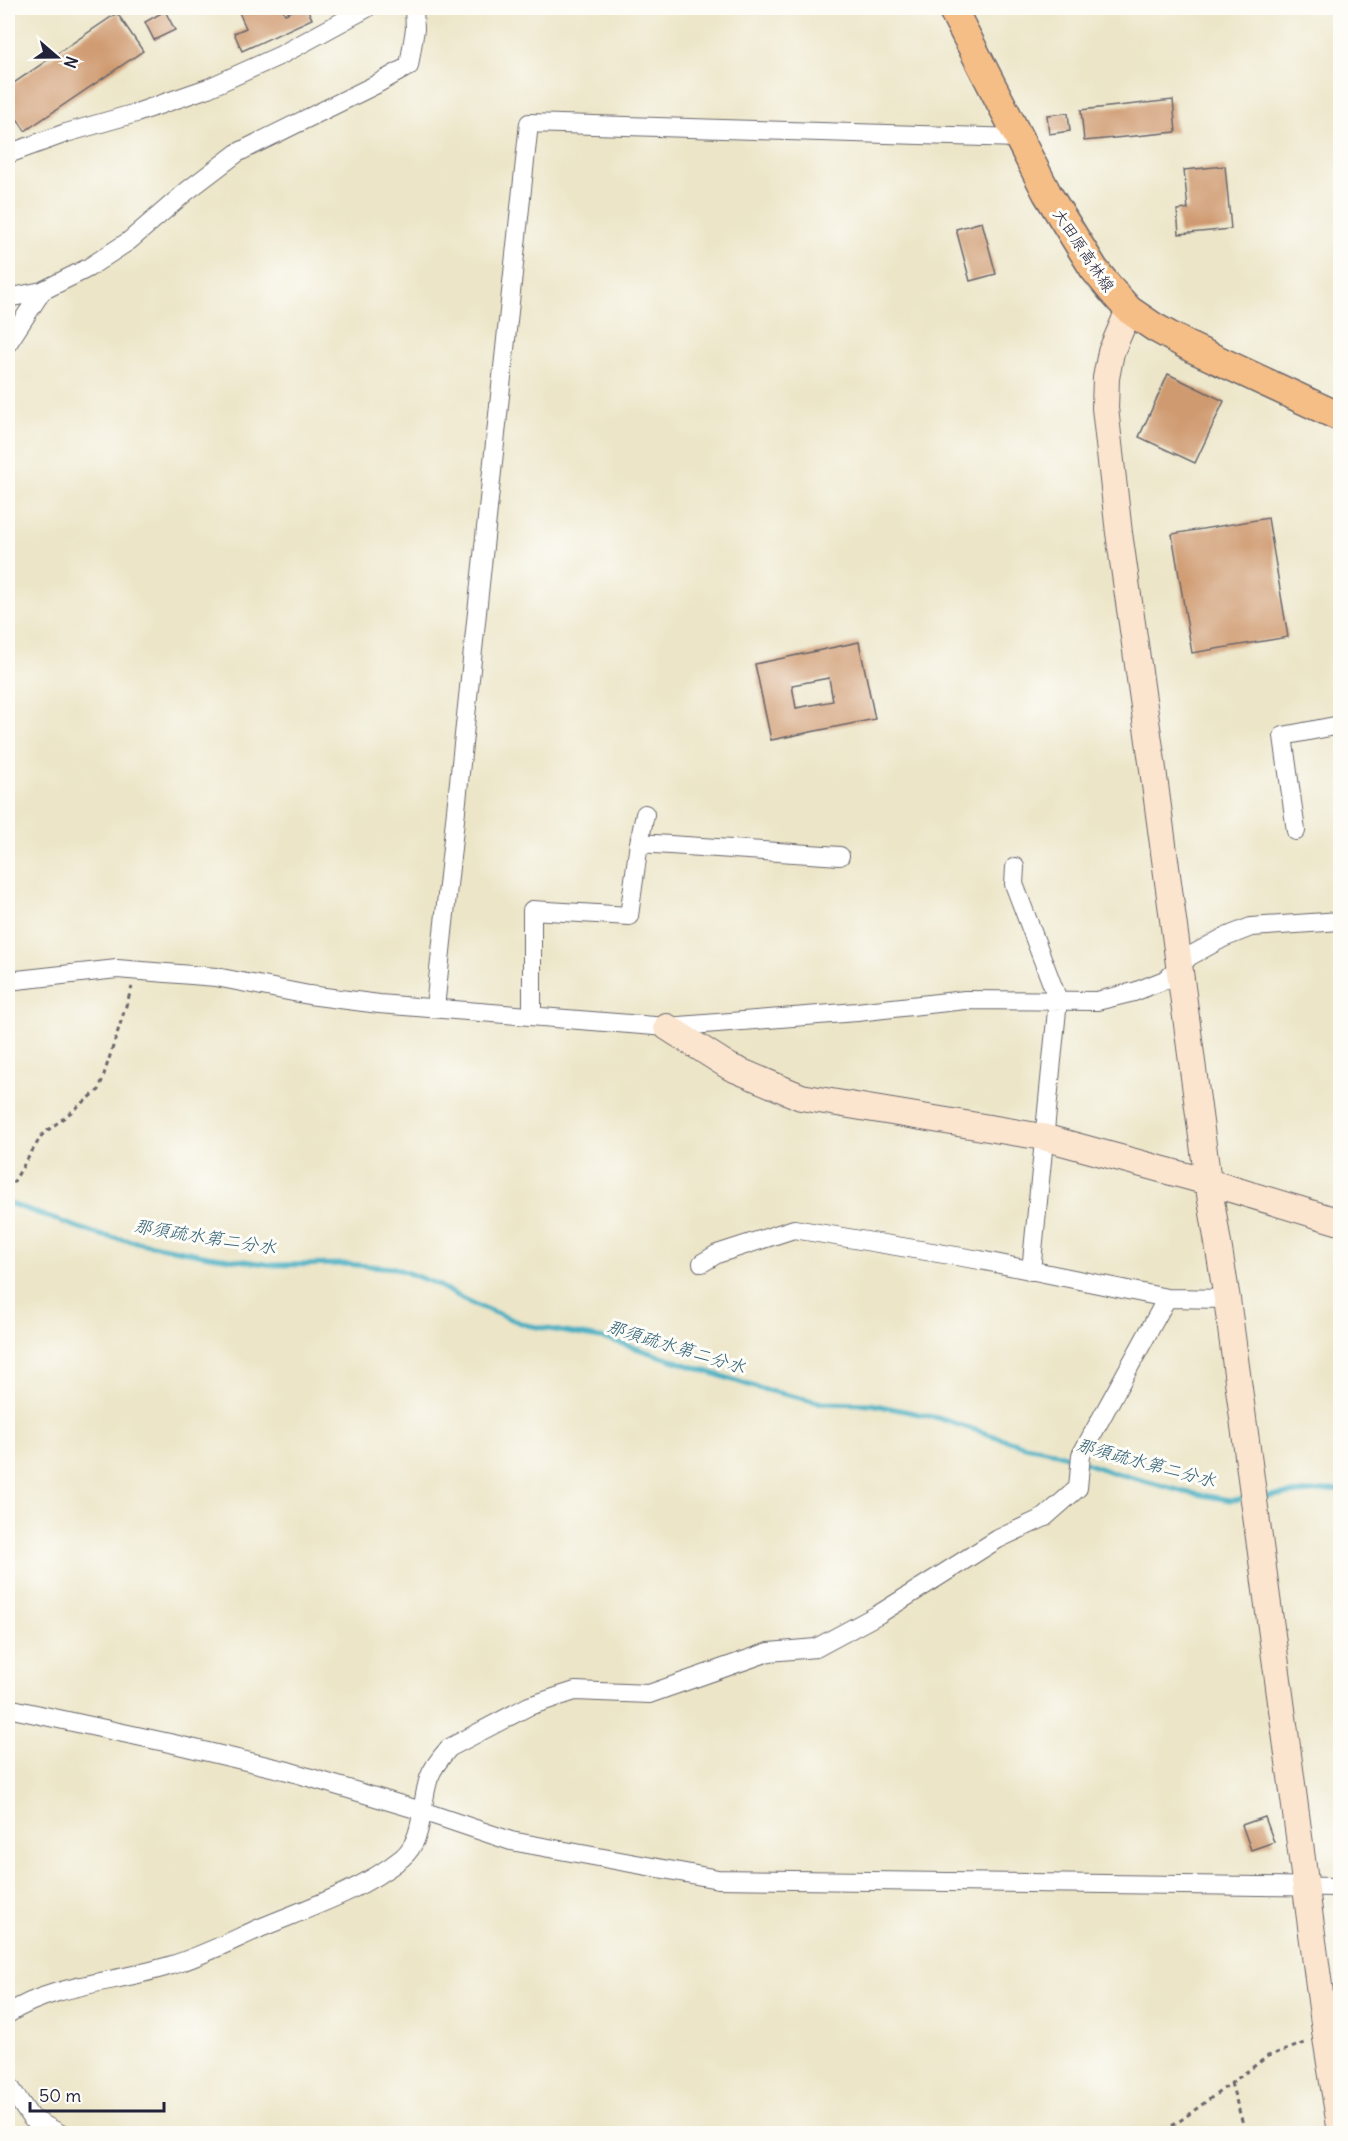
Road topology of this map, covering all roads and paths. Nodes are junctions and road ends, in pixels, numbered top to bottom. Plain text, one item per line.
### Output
1 (367, 8) edge
2 (414, 8) edge
3 (952, 8) edge
4 (1018, 138) junction
5 (8, 154) edge
6 (42, 291) junction
7 (8, 298) edge
8 (1130, 310) junction
9 (8, 343) edge
10 (1341, 417) edge
11 (1341, 725) edge
12 (645, 814) dead end
13 (1296, 831) dead end
14 (639, 843) junction
15 (840, 856) dead end
16 (1015, 867) dead end
17 (1341, 921) edge
18 (1179, 966) junction
19 (137, 971) junction
20 (8, 981) edge
21 (1058, 1000) junction
22 (435, 1008) junction
23 (532, 1015) junction
24 (667, 1027) junction
25 (1043, 1137) junction
26 (1208, 1182) junction
27 (8, 1191) edge
28 (1341, 1222) edge
29 (702, 1263) dead end
30 (1031, 1271) junction
31 (1167, 1298) junction
32 (1227, 1299) junction
33 (8, 1708) edge
34 (422, 1811) junction
35 (1307, 1886) junction
36 (1341, 1887) edge
37 (8, 2014) edge
38 (1326, 2038) junction
39 (1231, 2083) junction
40 (8, 2084) edge
41 (1341, 2126) edge
42 (61, 2133) edge
43 (1156, 2133) edge
44 (1246, 2133) edge

1 - 5 street
2 - 6 street
3 - 4 main road, 大田原高林線
4 - 8 main road, 大田原高林線
4 - 22 street
6 - 7 street
6 - 9 street
8 - 10 main road, 大田原高林線
8 - 18 street
11 - 13 street
12 - 14 street
14 - 15 street
14 - 23 street
16 - 21 street
17 - 18 street
18 - 21 street
18 - 26 street
19 - 20 street
19 - 22 street
19 - 27 path
21 - 24 street
21 - 25 street
22 - 23 street
23 - 24 street
24 - 25 street
25 - 26 street
25 - 30 street
26 - 28 street
26 - 32 street
29 - 30 street
30 - 31 street
31 - 32 street
31 - 34 street
32 - 35 street
33 - 34 street
34 - 35 street
34 - 37 street
35 - 36 street
35 - 38 street
38 - 39 path
38 - 41 street
39 - 43 path
39 - 44 path
40 - 42 street

